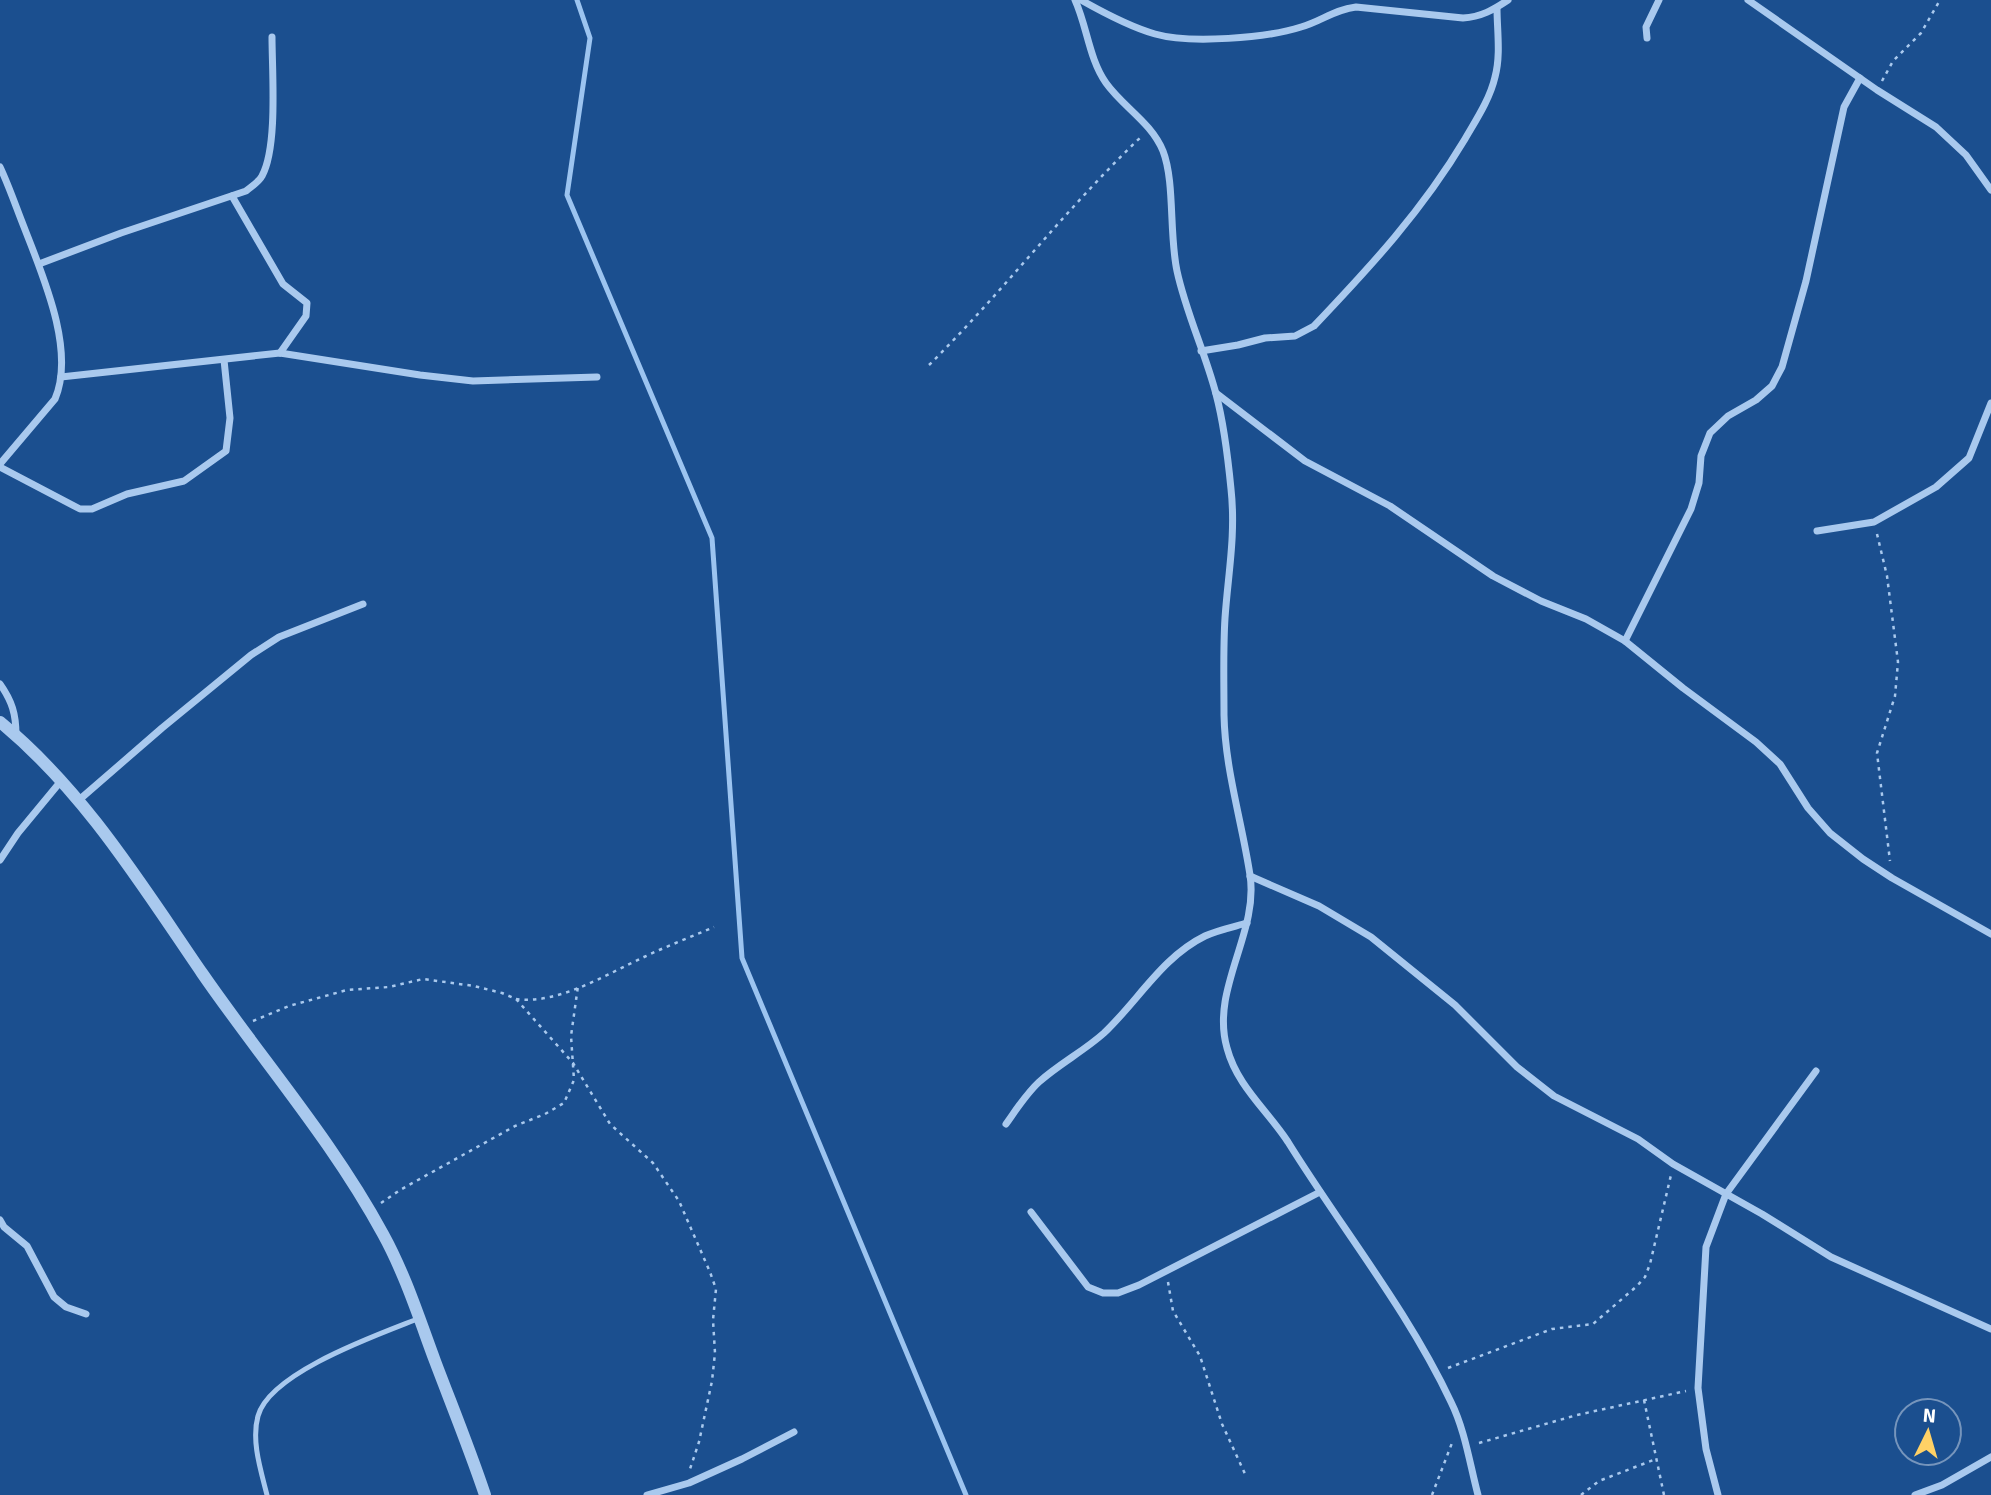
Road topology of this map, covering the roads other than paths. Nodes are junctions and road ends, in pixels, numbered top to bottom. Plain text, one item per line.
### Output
1 (1074, 0) edge
2 (1081, 0) edge
3 (1508, 0) edge
4 (1659, 0) edge
5 (1748, 0) edge
6 (1497, 8) junction
7 (272, 37) dead end
8 (1647, 38) dead end
9 (1860, 78) junction
10 (0, 166) edge
11 (1991, 190) edge
12 (232, 196) junction
13 (39, 264) junction
14 (1200, 351) junction
15 (280, 353) junction
16 (224, 360) junction
17 (61, 377) junction
18 (597, 377) dead end
19 (1216, 393) junction
20 (1991, 403) edge
21 (0, 465) edge
22 (1816, 531) dead end
23 (363, 604) dead end
24 (1625, 641) junction
25 (0, 684) edge
26 (0, 722) edge
27 (16, 736) junction
28 (61, 780) junction
29 (79, 800) junction
30 (0, 860) edge
31 (1250, 876) junction
32 (1247, 923) junction
33 (1991, 933) edge
34 (1815, 1071) dead end
35 (1006, 1124) dead end
36 (1320, 1192) junction
37 (1726, 1194) junction
38 (1031, 1212) dead end
39 (0, 1220) edge
40 (86, 1314) dead end
41 (420, 1318) junction
42 (1991, 1329) edge
43 (794, 1432) dead end
44 (1991, 1457) edge
45 (267, 1495) edge
46 (485, 1495) edge
47 (647, 1495) edge
48 (1478, 1495) edge
49 (1718, 1495) edge
50 (1915, 1495) edge

1 - 14 street
2 - 6 street
3 - 6 street
4 - 8 street
5 - 9 street
6 - 14 street
7 - 12 street
9 - 11 street
9 - 24 street
10 - 13 street
12 - 13 street
12 - 15 street
13 - 17 street
14 - 19 street
15 - 16 street
15 - 18 street
16 - 17 street
16 - 21 street
17 - 21 street
19 - 24 street
19 - 31 street
20 - 22 street
23 - 29 street
24 - 33 street
25 - 27 street
26 - 27 street
27 - 28 street
28 - 29 street
28 - 30 street
29 - 41 street
31 - 32 street
31 - 37 street
32 - 35 street
32 - 36 street
34 - 37 street
36 - 38 street
36 - 48 street
37 - 42 street
37 - 49 street
39 - 40 street
41 - 45 lane
41 - 46 street
43 - 47 street
44 - 50 street

